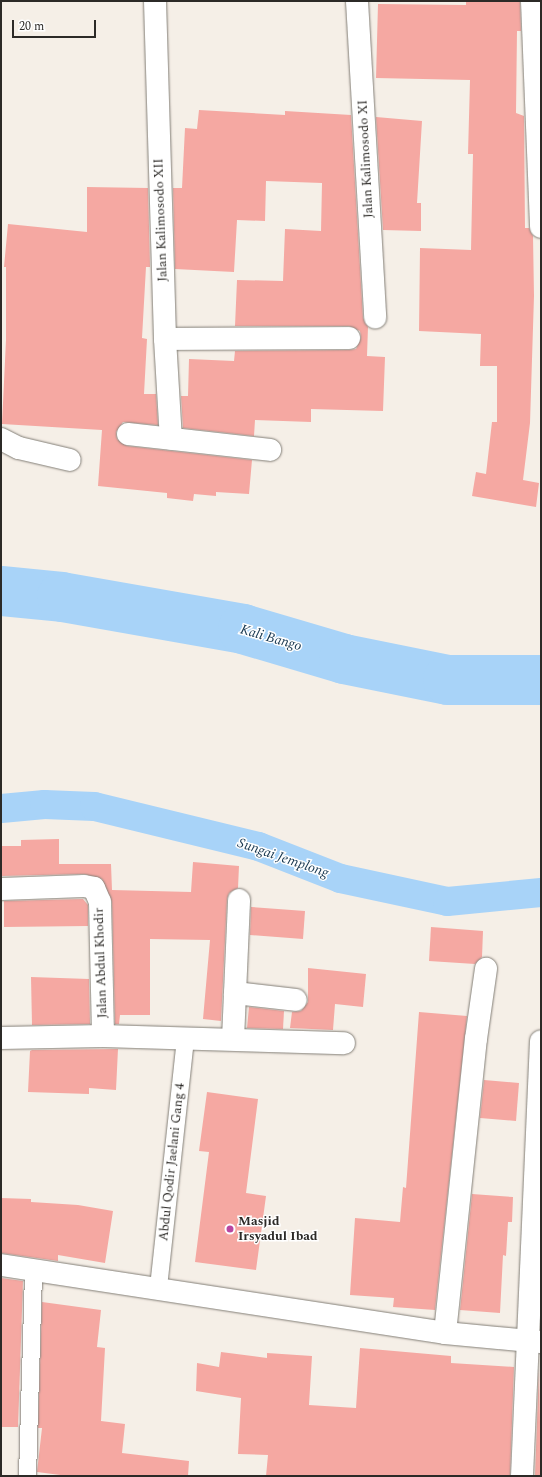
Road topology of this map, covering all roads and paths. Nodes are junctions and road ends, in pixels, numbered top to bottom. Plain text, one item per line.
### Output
1 (155, 1) edge
2 (357, 1) edge
3 (532, 1) edge
4 (541, 227) edge
5 (375, 317) dead end
6 (348, 338) dead end
7 (165, 339) junction
8 (128, 434) dead end
9 (171, 439) junction
10 (1, 440) edge
11 (270, 450) dead end
12 (70, 460) dead end
13 (1, 889) edge
14 (239, 900) dead end
15 (486, 969) dead end
16 (235, 993) junction
17 (296, 1000) dead end
18 (103, 1036) junction
19 (185, 1037) junction
20 (1, 1038) edge
21 (233, 1039) junction
22 (541, 1041) edge
23 (344, 1043) dead end
24 (1, 1265) edge
25 (33, 1269) junction
26 (158, 1287) junction
27 (445, 1333) junction
28 (534, 1341) edge
29 (28, 1476) edge
30 (522, 1476) edge

1 - 7 street, Jalan Kalimosodo XII
2 - 5 street, Jalan Kalimosodo XI
3 - 4 street
6 - 7 street
7 - 9 street, Jalan Kalimosodo XII
8 - 9 street
9 - 11 street
10 - 12 street
13 - 18 street, Jalan Abdul Khodir
14 - 16 street
15 - 27 street
16 - 17 street
16 - 21 street
18 - 19 street, Jalan Abdul Khodir
18 - 20 street, Jalan Abdul Khodir
19 - 21 street, Jalan Abdul Khodir
19 - 26 lane, Abdul Qodir Jaelani Gang 4
21 - 23 street, Jalan Abdul Khodir
22 - 28 street
24 - 25 street
25 - 26 street
25 - 29 lane
26 - 27 street
27 - 28 street
28 - 30 street

